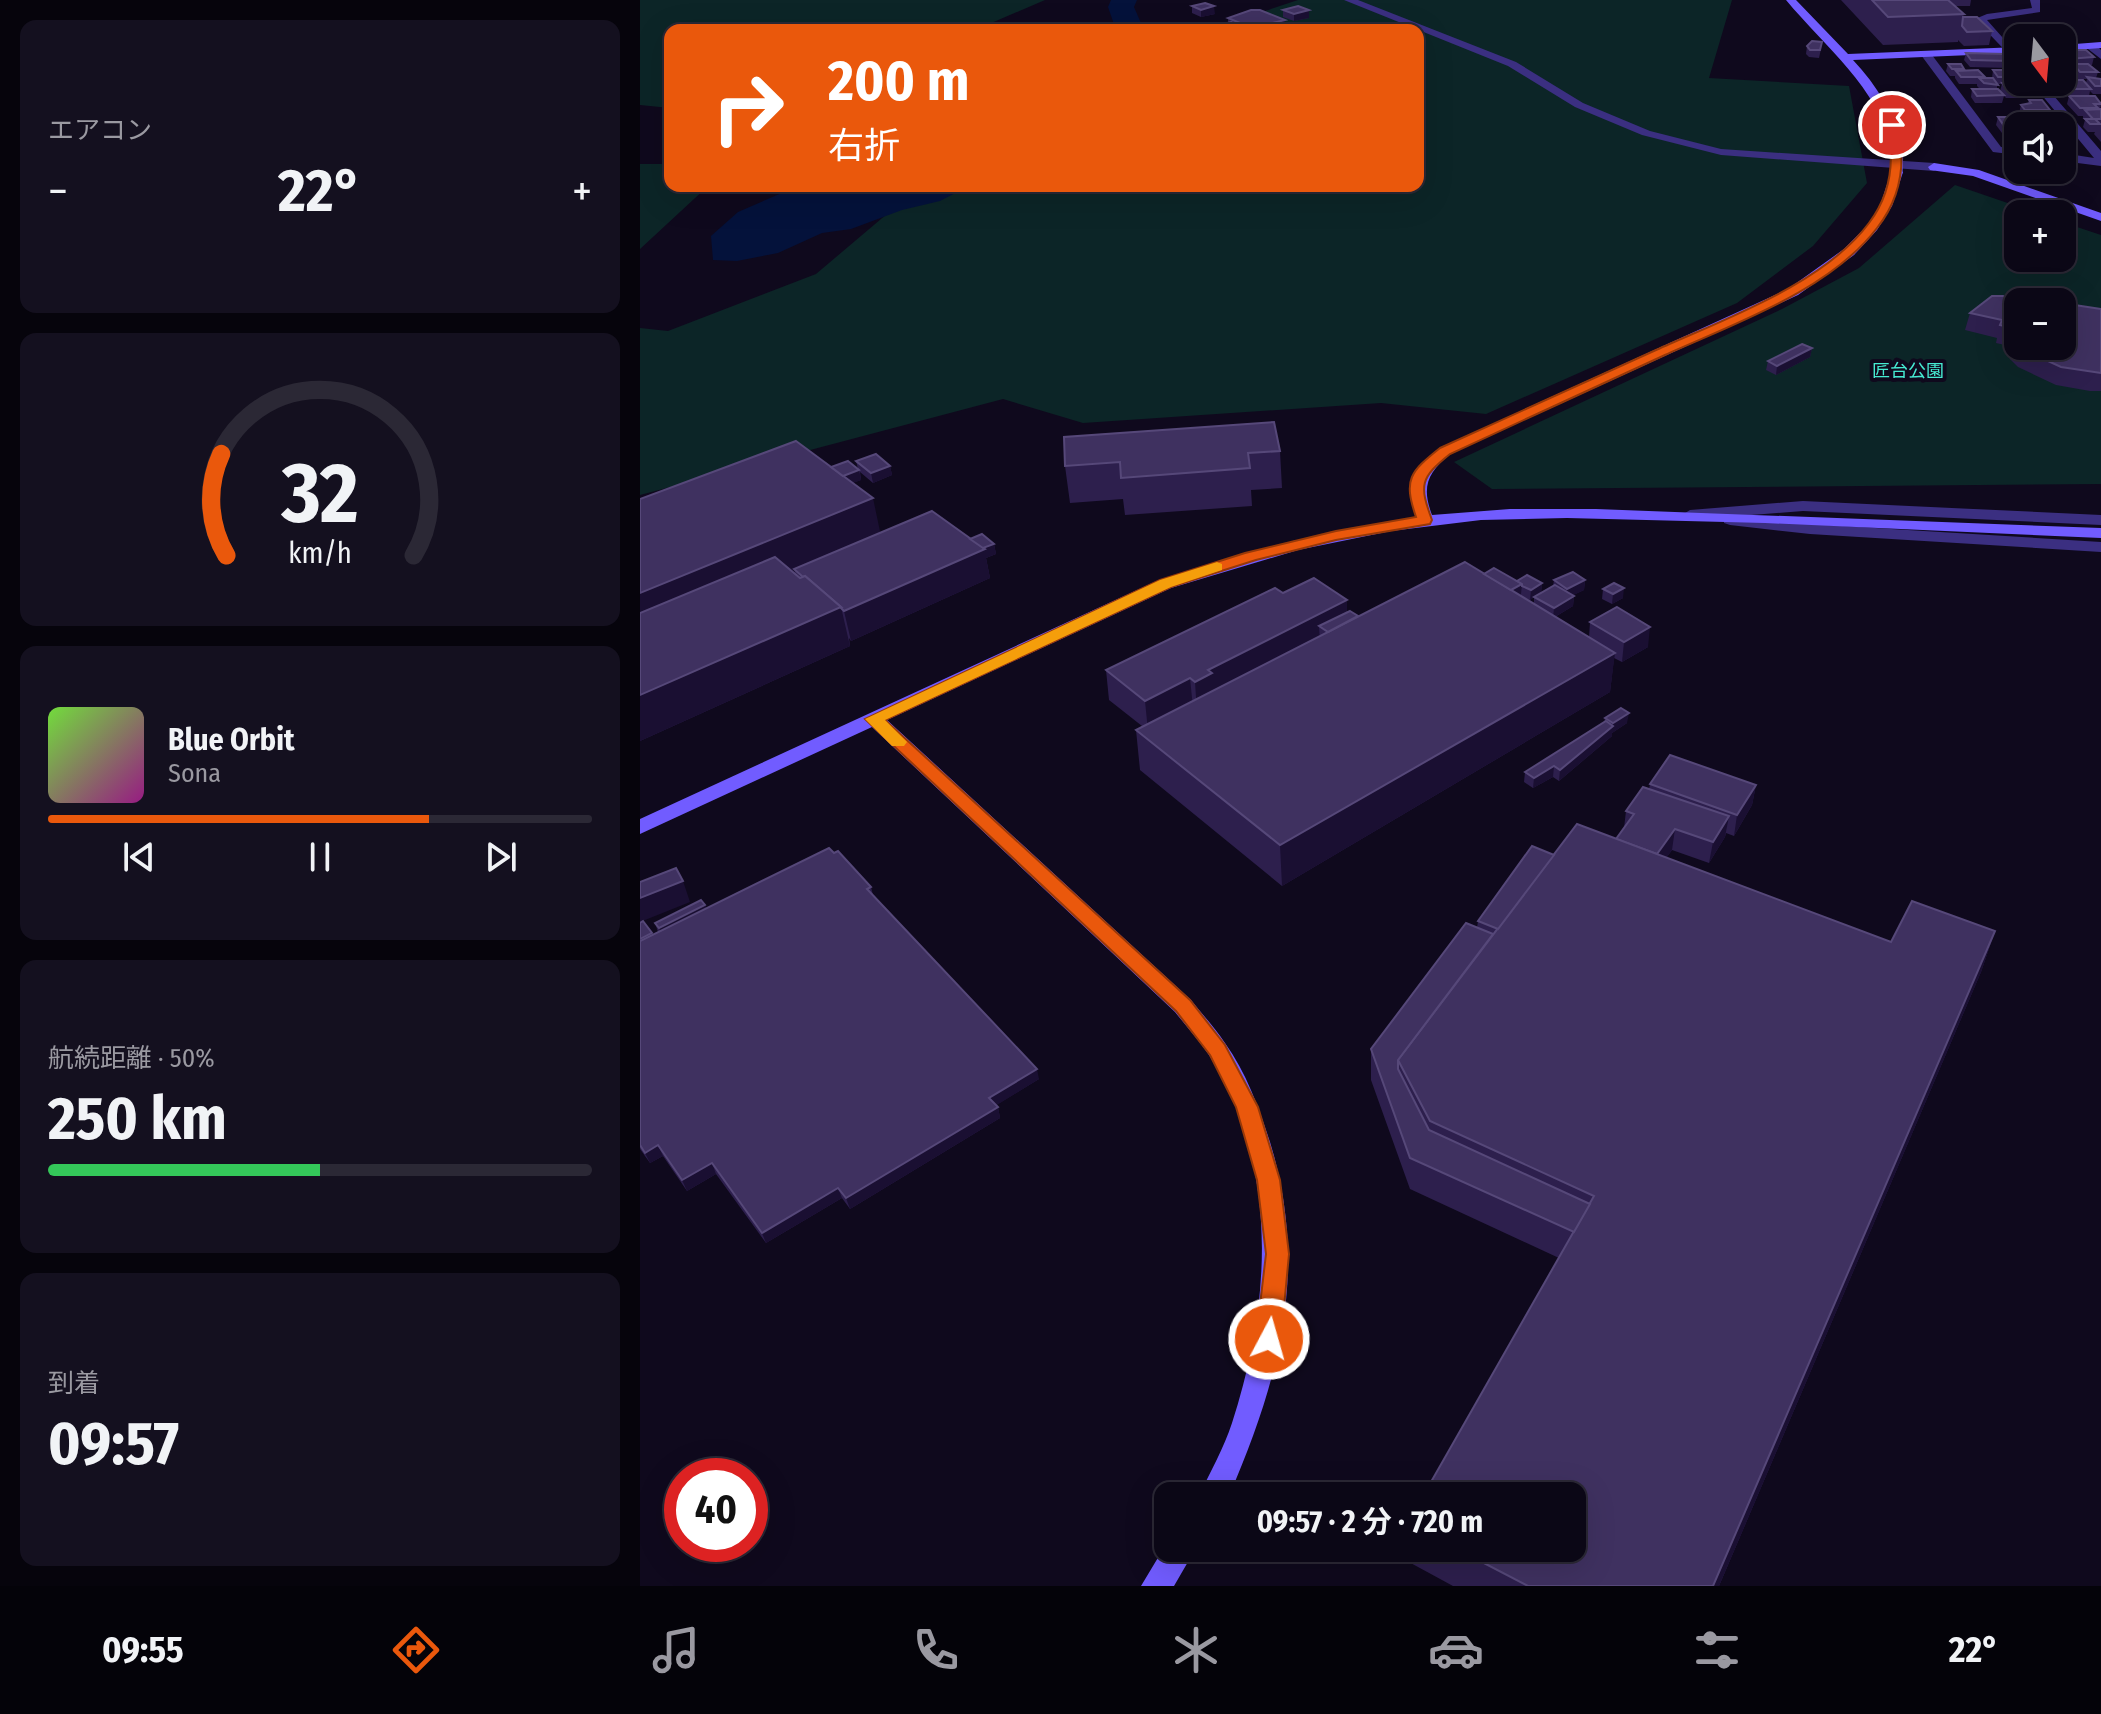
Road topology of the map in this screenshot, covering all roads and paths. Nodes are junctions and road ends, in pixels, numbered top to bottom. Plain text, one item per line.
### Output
1 (1349, 0) edge
2 (1791, 0) edge
3 (2035, 0) edge
4 (1410, 24) edge
5 (1424, 29) edge
6 (2004, 41) edge
7 (2096, 46) edge
8 (2076, 47) edge
9 (2004, 50) edge
10 (1925, 53) junction
11 (2101, 56) edge
12 (1847, 57) junction
13 (2048, 96) edge
14 (2004, 151) edge
15 (2076, 158) edge
16 (2101, 160) edge
17 (2101, 217) edge
18 (1690, 515) junction
19 (1425, 520) junction
20 (2101, 520) edge
21 (2101, 533) edge
22 (2101, 547) edge
23 (874, 719) junction
24 (640, 827) edge
25 (1220, 1482) edge
26 (1172, 1562) edge
27 (1156, 1586) edge

1 - 4 street
2 - 12 street
3 - 6 street
5 - 17 street
7 - 8 street
7 - 11 street
9 - 10 street
10 - 12 street
10 - 14 street
12 - 19 street, bridge
13 - 16 street
15 - 16 street
18 - 19 street
18 - 20 street
18 - 21 street
18 - 22 street
19 - 23 street
23 - 24 street
23 - 25 street
26 - 27 street

